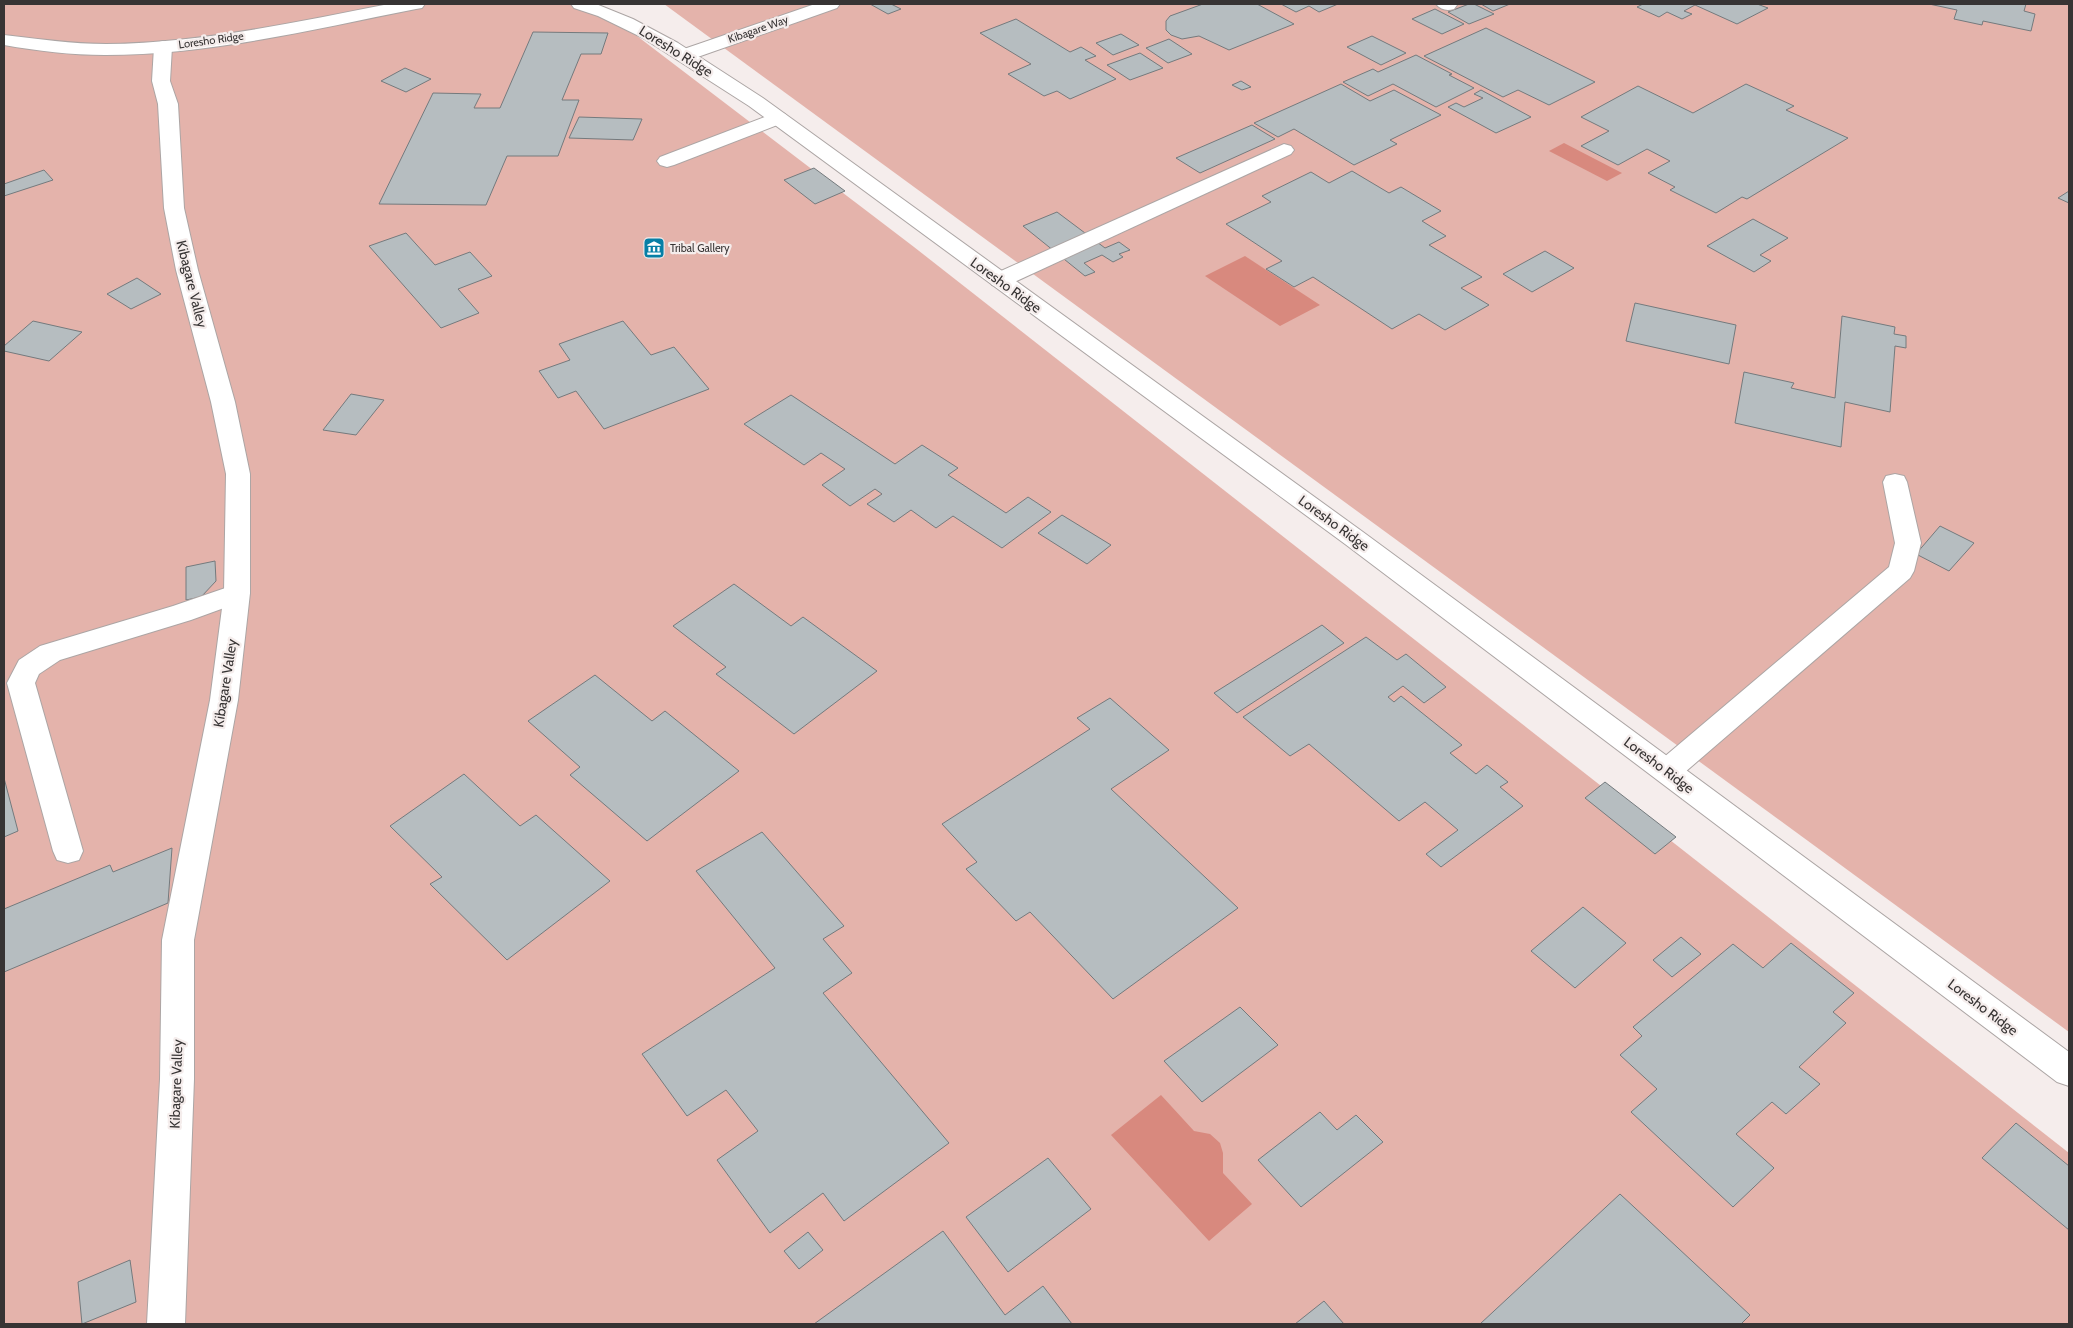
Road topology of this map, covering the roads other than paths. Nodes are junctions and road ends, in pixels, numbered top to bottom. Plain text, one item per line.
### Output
1 (416, 4) edge
2 (580, 4) edge
3 (831, 4) edge
4 (4, 40) edge
5 (163, 47) junction
6 (685, 54) junction
7 (778, 118) junction
8 (1284, 150) dead end
9 (667, 161) dead end
10 (1000, 280) junction
11 (1895, 482) dead end
12 (237, 593) junction
13 (1667, 771) junction
14 (68, 851) dead end
15 (2069, 1071) edge
16 (166, 1324) edge

1 - 5 street, Loresho Ridge
2 - 6 street, Loresho Ridge
3 - 6 street, Kibagare Way
4 - 5 street, Loresho Ridge
5 - 12 street, Kibagare Valley
6 - 7 street, Loresho Ridge
7 - 9 street
7 - 10 street, Loresho Ridge
8 - 10 street
10 - 13 street, Loresho Ridge
11 - 13 street
12 - 14 street
12 - 16 street, Kibagare Valley
13 - 15 street, Loresho Ridge

